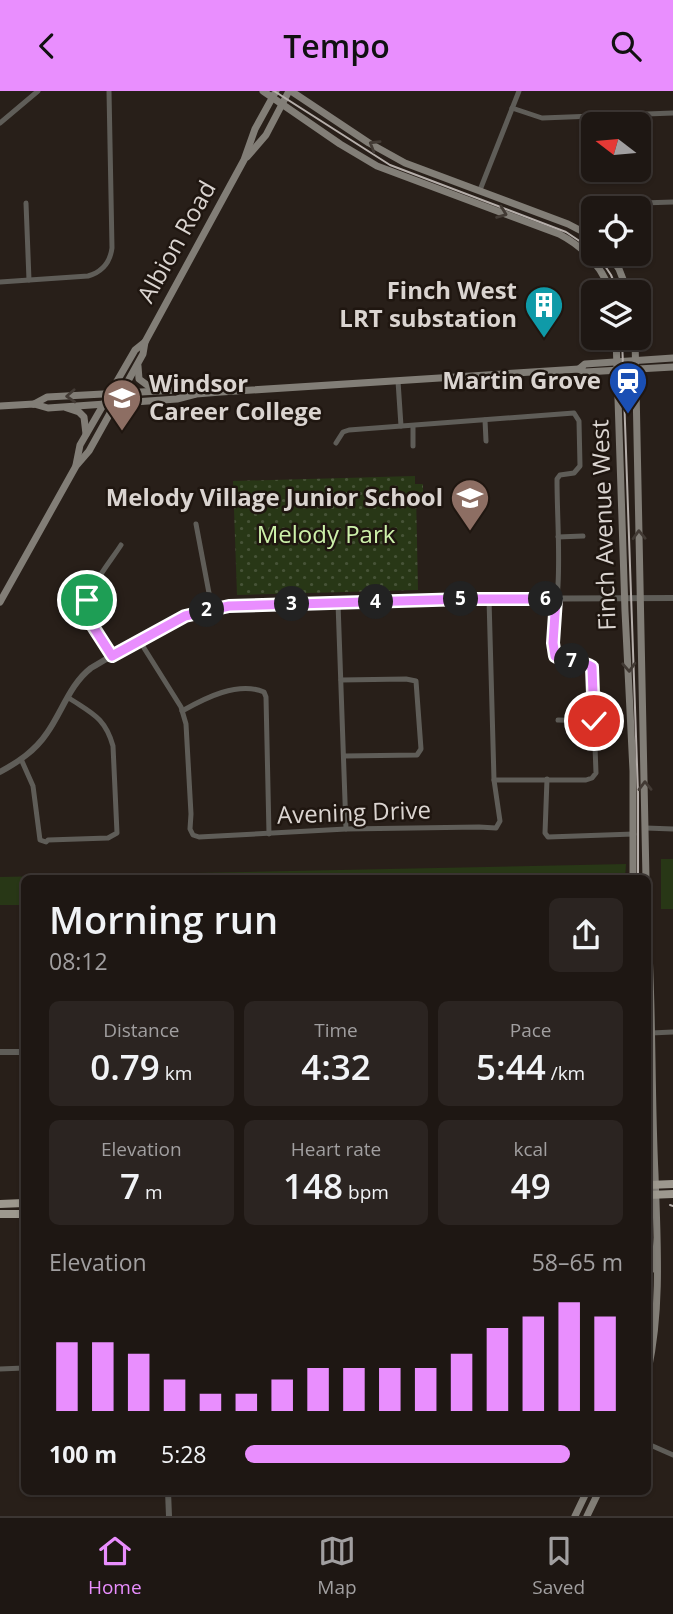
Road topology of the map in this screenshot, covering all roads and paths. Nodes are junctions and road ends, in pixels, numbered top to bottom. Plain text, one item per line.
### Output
1 (38, 91) edge
2 (109, 91) edge
3 (263, 91) edge
4 (290, 91) edge
5 (519, 91) edge
6 (274, 94) edge
7 (282, 105) junction
8 (512, 108) junction
9 (673, 113) edge
10 (0, 123) edge
11 (244, 160) junction
12 (480, 190) junction
13 (673, 202) edge
14 (26, 203) dead end
15 (651, 203) edge
16 (581, 231) edge
17 (29, 280) junction
18 (605, 280) edge
19 (0, 282) edge
20 (145, 342) junction
21 (617, 350) edge
22 (635, 350) edge
23 (673, 358) edge
24 (635, 360) junction
25 (617, 361) junction
26 (139, 362) junction
27 (673, 367) edge
28 (579, 369) junction
29 (617, 370) junction
30 (636, 370) junction
31 (398, 381) junction
32 (156, 391) junction
33 (121, 393) junction
34 (110, 394) junction
35 (196, 394) junction
36 (116, 403) junction
37 (34, 404) junction
38 (104, 404) junction
39 (0, 406) edge
40 (63, 407) junction
41 (485, 420) junction
42 (401, 426) junction
43 (413, 426) junction
44 (86, 435) junction
45 (486, 441) dead end
46 (336, 443) dead end
47 (414, 446) dead end
48 (76, 466) junction
49 (196, 524) dead end
50 (583, 536) dead end
51 (558, 537) junction
52 (121, 545) dead end
53 (673, 598) edge
54 (489, 599) junction
55 (556, 599) junction
56 (625, 599) junction
57 (641, 599) junction
58 (0, 602) edge
59 (338, 603) junction
60 (212, 609) junction
61 (139, 640) junction
62 (112, 656) junction
63 (341, 680) junction
64 (69, 698) junction
65 (183, 711) junction
66 (558, 720) dead end
67 (594, 721) junction
68 (344, 756) junction
69 (22, 759) junction
70 (0, 772) edge
71 (547, 779) junction
72 (494, 780) junction
73 (646, 828) junction
74 (346, 829) junction
75 (673, 829) edge
76 (269, 834) junction
77 (634, 834) junction
78 (633, 875) edge
79 (646, 875) edge
80 (673, 1032) edge
81 (651, 1033) edge
82 (0, 1052) edge
83 (21, 1052) edge
84 (651, 1184) edge
85 (673, 1184) edge
86 (673, 1194) edge
87 (652, 1195) edge
88 (21, 1203) edge
89 (0, 1204) edge
90 (0, 1214) edge
91 (21, 1214) edge
92 (651, 1246) edge
93 (657, 1291) junction
94 (651, 1328) edge
95 (21, 1368) edge
96 (0, 1369) edge
97 (651, 1445) edge
98 (672, 1453) edge
99 (168, 1495) edge
100 (585, 1495) edge
101 (597, 1495) edge
102 (169, 1516) edge
103 (575, 1516) edge
104 (587, 1516) edge

1 - 10 street
2 - 17 street
3 - 6 main road
4 - 7 main road, Albion Road
12 -> 4 main road
5 - 8 street
6 - 7 main road
6 - 11 main road, Albion Road
7 - 11 main road, Albion Road
7 -> 18 main road
8 - 9 street
8 - 12 street
11 - 20 main road, Albion Road
12 - 16 main road
13 - 15 street
14 - 17 street
17 - 19 street
20 - 26 main road, Albion Road
20 - 34 main road, Albion Road
21 - 25 main road, Finch Avenue West
22 - 24 main road, Finch Avenue West
23 - 24 main road
24 - 25 main road
24 - 30 main road, Finch Avenue West
25 - 28 main road
25 - 29 main road, Finch Avenue West
26 - 32 main road
26 - 33 main road, Albion Road
27 - 30 main road
28 - 29 main road
28 - 31 main road
29 - 30 main road
29 - 56 main road, Finch Avenue West
57 -> 30 main road, Finch Avenue West
31 - 35 main road
31 - 42 street
32 - 33 main road
32 - 35 main road
33 - 34 main road
33 - 36 main road, Albion Road
34 -> 37 main road
34 - 38 main road, Albion Road
35 - 36 main road
36 - 38 main road
36 - 48 main road, Albion Road
37 - 39 main road
37 - 40 main road
38 - 40 main road
38 - 44 main road, Albion Road
40 - 44 main road
41 - 43 street
41 - 45 street
41 - 51 street
42 - 43 street
42 - 46 street
43 - 47 street
44 - 48 main road, Albion Road
48 - 58 main road, Albion Road
49 - 60 street
50 - 51 street
51 - 55 street
52 - 62 street
53 - 57 street
54 - 55 street
54 - 59 street
54 - 72 street, Avening Drive
55 - 56 street
55 - 67 street
56 - 57 street
56 -> 77 main road, Finch Avenue West
73 -> 57 main road, Finch Avenue West
59 - 60 street
59 - 63 street
60 - 61 street
61 - 62 street
61 - 65 street, Avening Drive
62 - 64 street
63 - 68 street
63 - 68 street
64 - 69 street
64 - 69 street
65 - 76 street, Avening Drive
65 - 76 street
66 - 67 street
67 - 71 street
68 - 74 street
69 - 70 street
71 - 72 street
71 - 77 street
72 - 74 street, Avening Drive
73 - 75 street
73 - 79 main road, Finch Avenue West
74 - 76 street, Avening Drive
77 - 78 main road, Finch Avenue West
80 - 81 street
82 - 83 street
84 - 85 main road
84 - 87 main road
86 - 87 main road
87 - 93 main road
88 - 89 main road
90 - 91 main road
92 - 93 main road
93 - 94 main road
95 - 96 street
97 - 98 street
99 - 102 street
100 - 103 main road
101 - 104 main road

